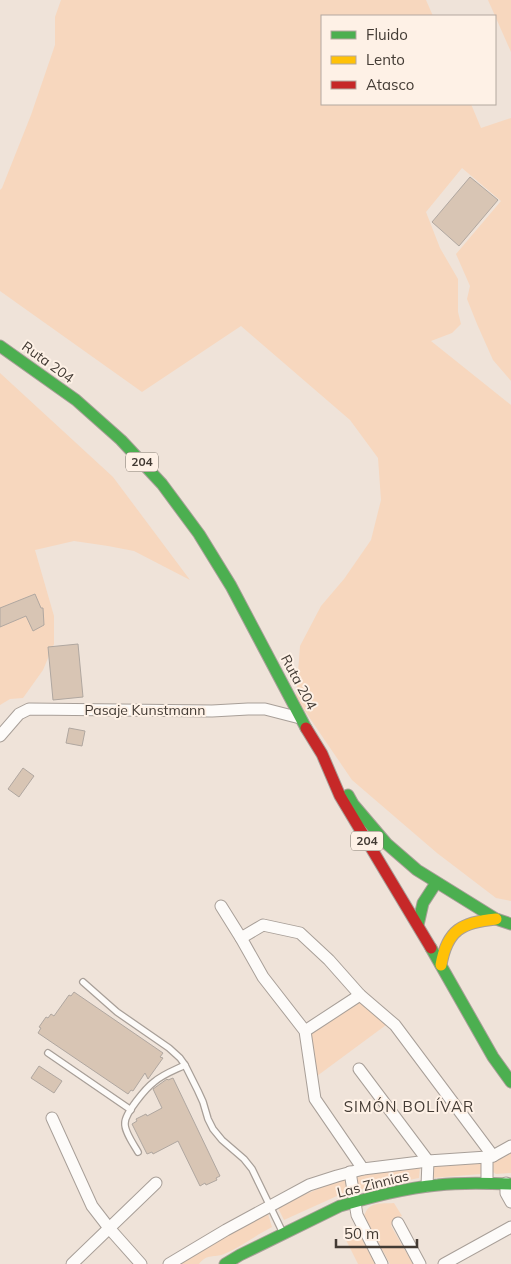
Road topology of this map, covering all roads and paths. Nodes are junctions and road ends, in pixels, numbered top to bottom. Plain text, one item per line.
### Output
1 (0, 346) edge
2 (300, 718) junction
3 (0, 736) edge
4 (322, 754) junction
5 (436, 883) junction
6 (221, 906) dead end
7 (496, 919) junction
8 (511, 924) edge
9 (418, 925) junction
10 (242, 938) junction
11 (441, 965) junction
12 (83, 982) dead end
13 (360, 995) junction
14 (305, 1031) junction
15 (48, 1053) dead end
16 (185, 1065) junction
17 (359, 1069) dead end
18 (511, 1082) edge
19 (131, 1110) junction
20 (52, 1118) dead end
21 (511, 1146) edge
22 (138, 1152) dead end
23 (490, 1157) junction
24 (428, 1161) junction
25 (363, 1169) junction
26 (350, 1172) junction
27 (156, 1183) dead end
28 (487, 1183) junction
29 (508, 1184) edge
30 (426, 1186) junction
31 (354, 1202) junction
32 (511, 1202) edge
33 (271, 1206) junction
34 (398, 1223) dead end
35 (511, 1227) edge
36 (109, 1228) junction
37 (283, 1233) junction
38 (452, 1262) edge
39 (72, 1264) edge
40 (141, 1264) edge
41 (169, 1264) edge
42 (225, 1264) edge
43 (382, 1264) edge
44 (420, 1264) edge

1 - 2 main road, Ruta 204 / 204
2 - 3 street, Pasaje Kunstmann
2 - 4 main road, Ruta 204 / 204
4 - 5 main road
4 - 9 main road, Ruta 204 / 204
5 - 7 main road
5 - 9 main road
6 - 10 street
7 - 8 main road
7 - 11 main road
9 - 11 main road, Ruta 204 / 204
10 - 13 street
10 - 14 street
11 - 18 main road, Ruta 204 / 204
12 - 16 lane
13 - 14 street
13 - 23 street
14 - 25 street
15 - 19 lane
16 - 19 lane
16 - 33 lane
17 - 24 street
19 - 22 lane
20 - 36 street
21 - 23 street
23 - 24 street
23 - 28 street
24 - 25 street
24 - 30 street
25 - 26 street
26 - 31 street
26 - 33 street
27 - 36 street
28 - 29 main road, Las Zinnias
28 - 30 main road, Las Zinnias
29 - 32 street
30 - 31 main road, Las Zinnias
31 - 37 main road, Las Zinnias
31 - 43 street
33 - 37 lane
33 - 41 street
34 - 44 street
35 - 38 street
36 - 39 street
36 - 40 street
37 - 42 main road, Las Zinnias

